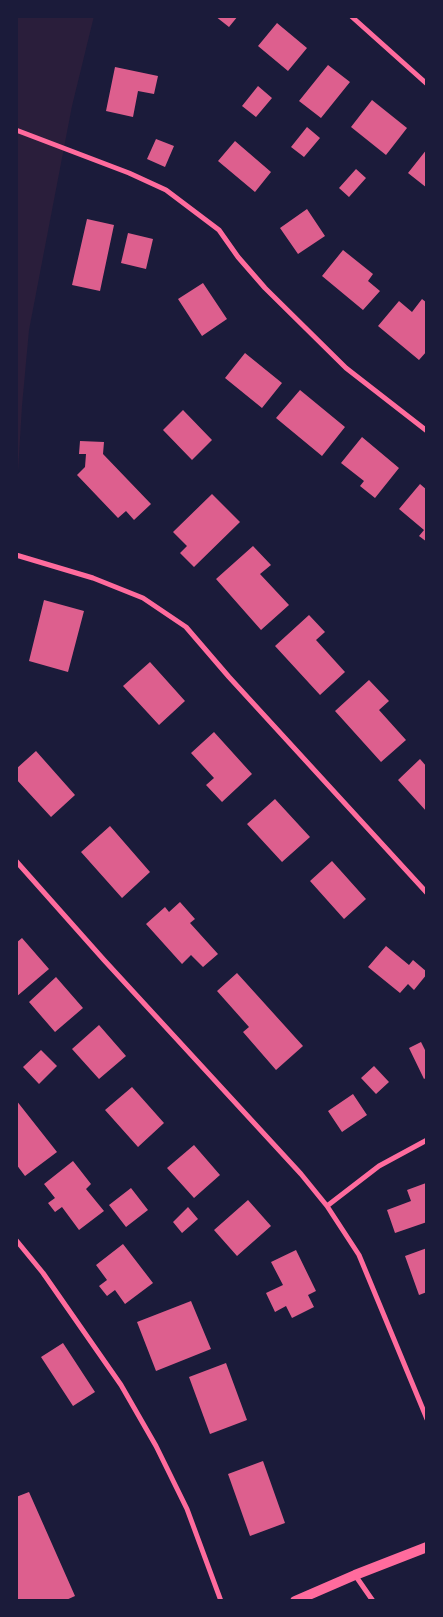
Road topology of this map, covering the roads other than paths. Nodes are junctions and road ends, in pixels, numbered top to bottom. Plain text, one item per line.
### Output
1 (355, 18) edge
2 (427, 84) edge
3 (16, 130) edge
4 (427, 431) edge
5 (16, 555) edge
6 (16, 861) edge
7 (427, 893) edge
8 (427, 1140) edge
9 (327, 1206) junction
10 (16, 1240) edge
11 (427, 1419) edge
12 (427, 1547) edge
13 (355, 1575) junction
14 (221, 1601) edge
15 (295, 1601) edge
16 (373, 1601) edge

1 - 2 street
3 - 4 street
5 - 7 street
6 - 9 street
8 - 9 street
9 - 11 street
10 - 14 street
12 - 13 main road
13 - 15 main road
13 - 16 street

